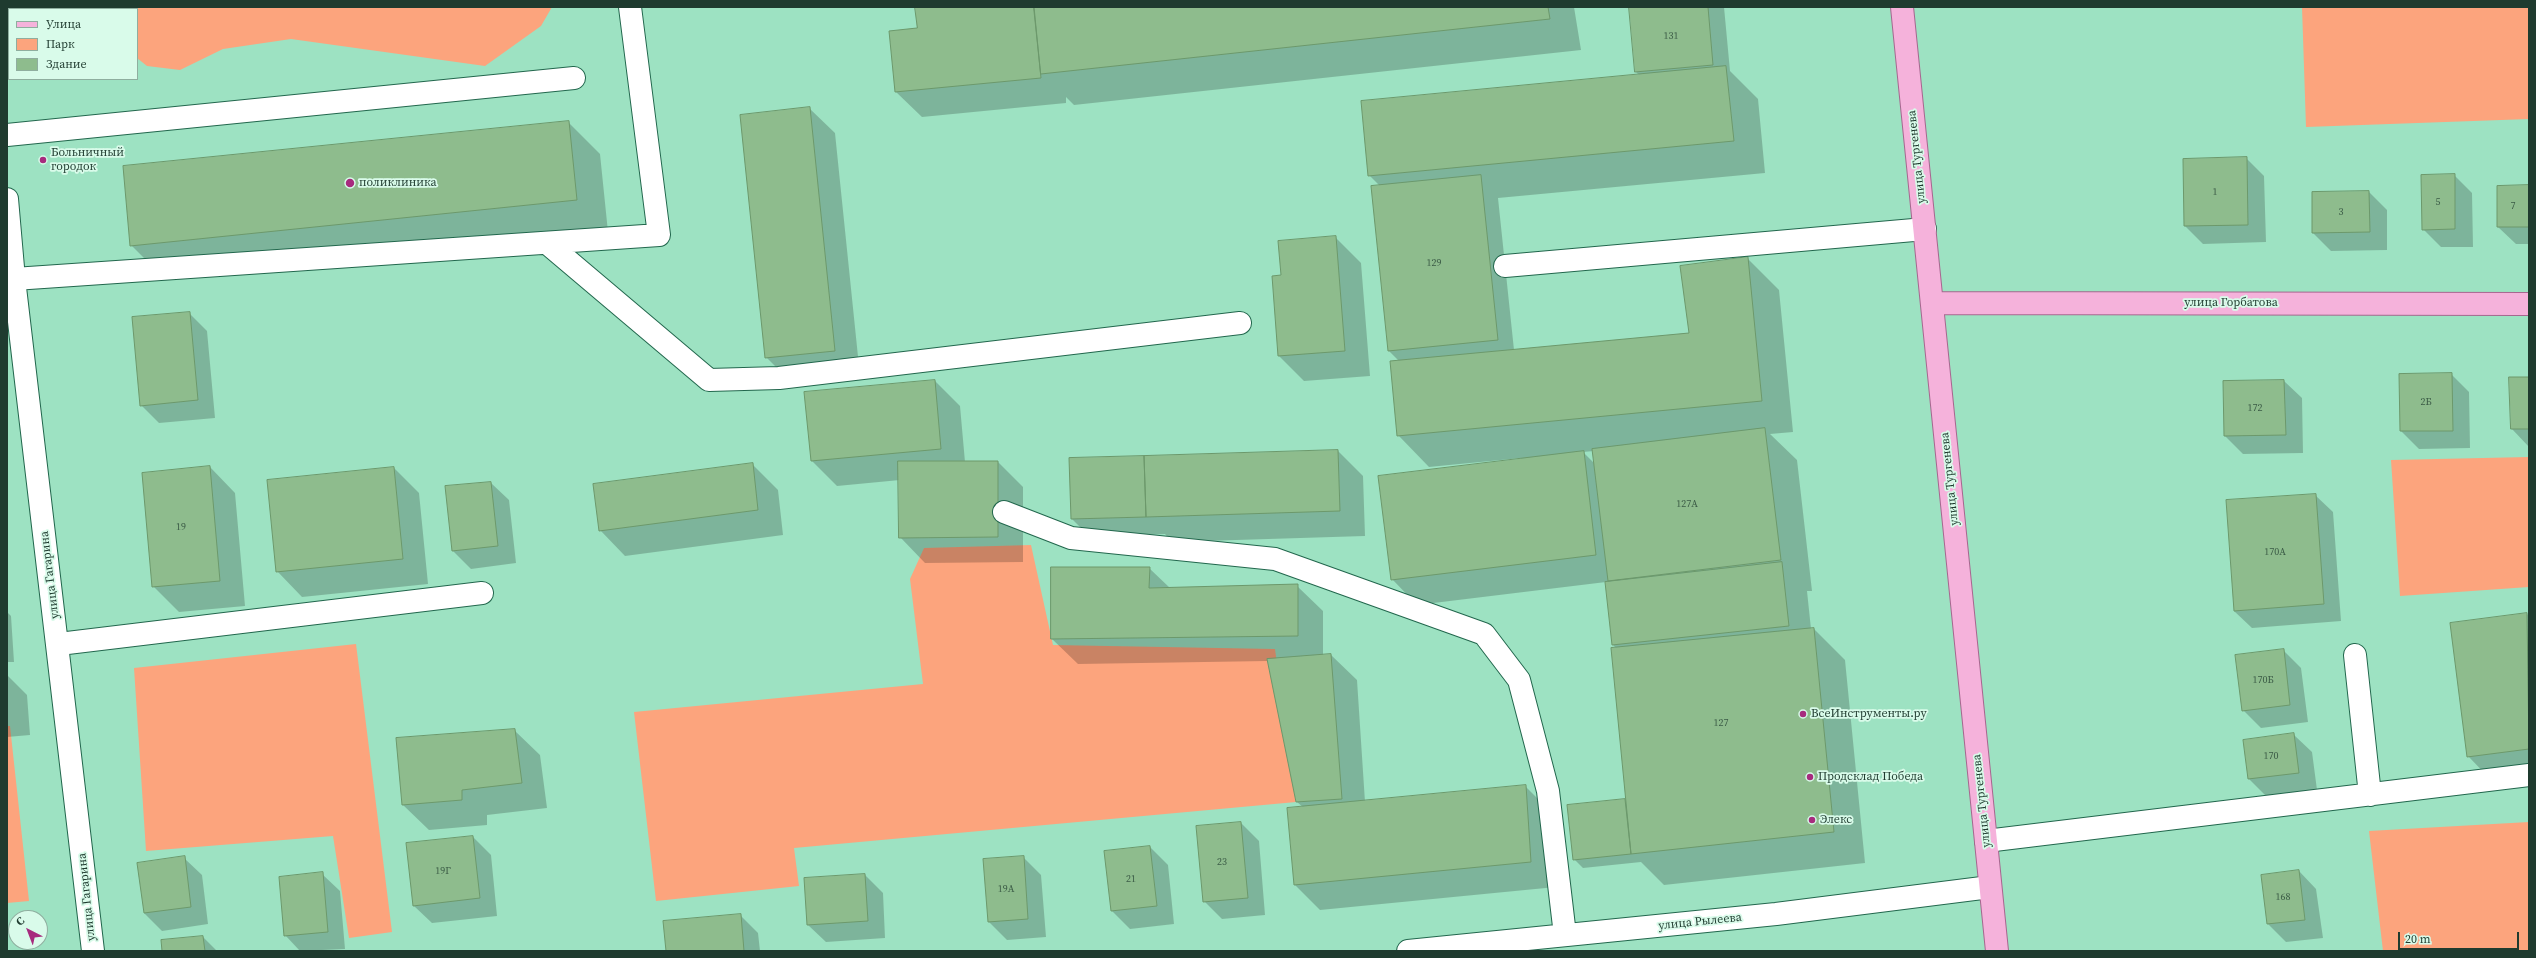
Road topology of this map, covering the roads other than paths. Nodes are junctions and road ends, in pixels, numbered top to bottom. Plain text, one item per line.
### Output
1 (630, 7) edge
2 (1902, 7) edge
3 (574, 78) dead end
4 (7, 135) edge
5 (7, 199) edge
6 (1925, 229) junction
7 (547, 243) junction
8 (1505, 266) dead end
9 (14, 279) junction
10 (1933, 303) junction
11 (2529, 304) edge
12 (1240, 323) dead end
13 (1004, 512) dead end
14 (482, 593) dead end
15 (59, 644) junction
16 (2355, 655) dead end
17 (2529, 775) edge
18 (2370, 795) junction
19 (1986, 841) junction
20 (1990, 887) junction
21 (1565, 935) junction
22 (93, 951) edge
23 (1408, 951) edge
24 (1996, 951) edge

1 - 7 street
2 - 6 main road, улица Тургенева
3 - 4 street
5 - 9 street, улица Гагарина
6 - 8 street
6 - 10 main road, улица Тургенева
7 - 9 street
7 - 12 street
9 - 15 street, улица Гагарина
10 - 11 main road, улица Горбатова
10 - 19 main road, улица Тургенева
13 - 21 street
14 - 15 street
15 - 22 street, улица Гагарина
16 - 18 street
17 - 18 street
18 - 19 street
19 - 20 main road, улица Тургенева
20 - 21 street, улица Рылеева
20 - 24 main road, улица Тургенева
21 - 23 street, улица Рылеева

